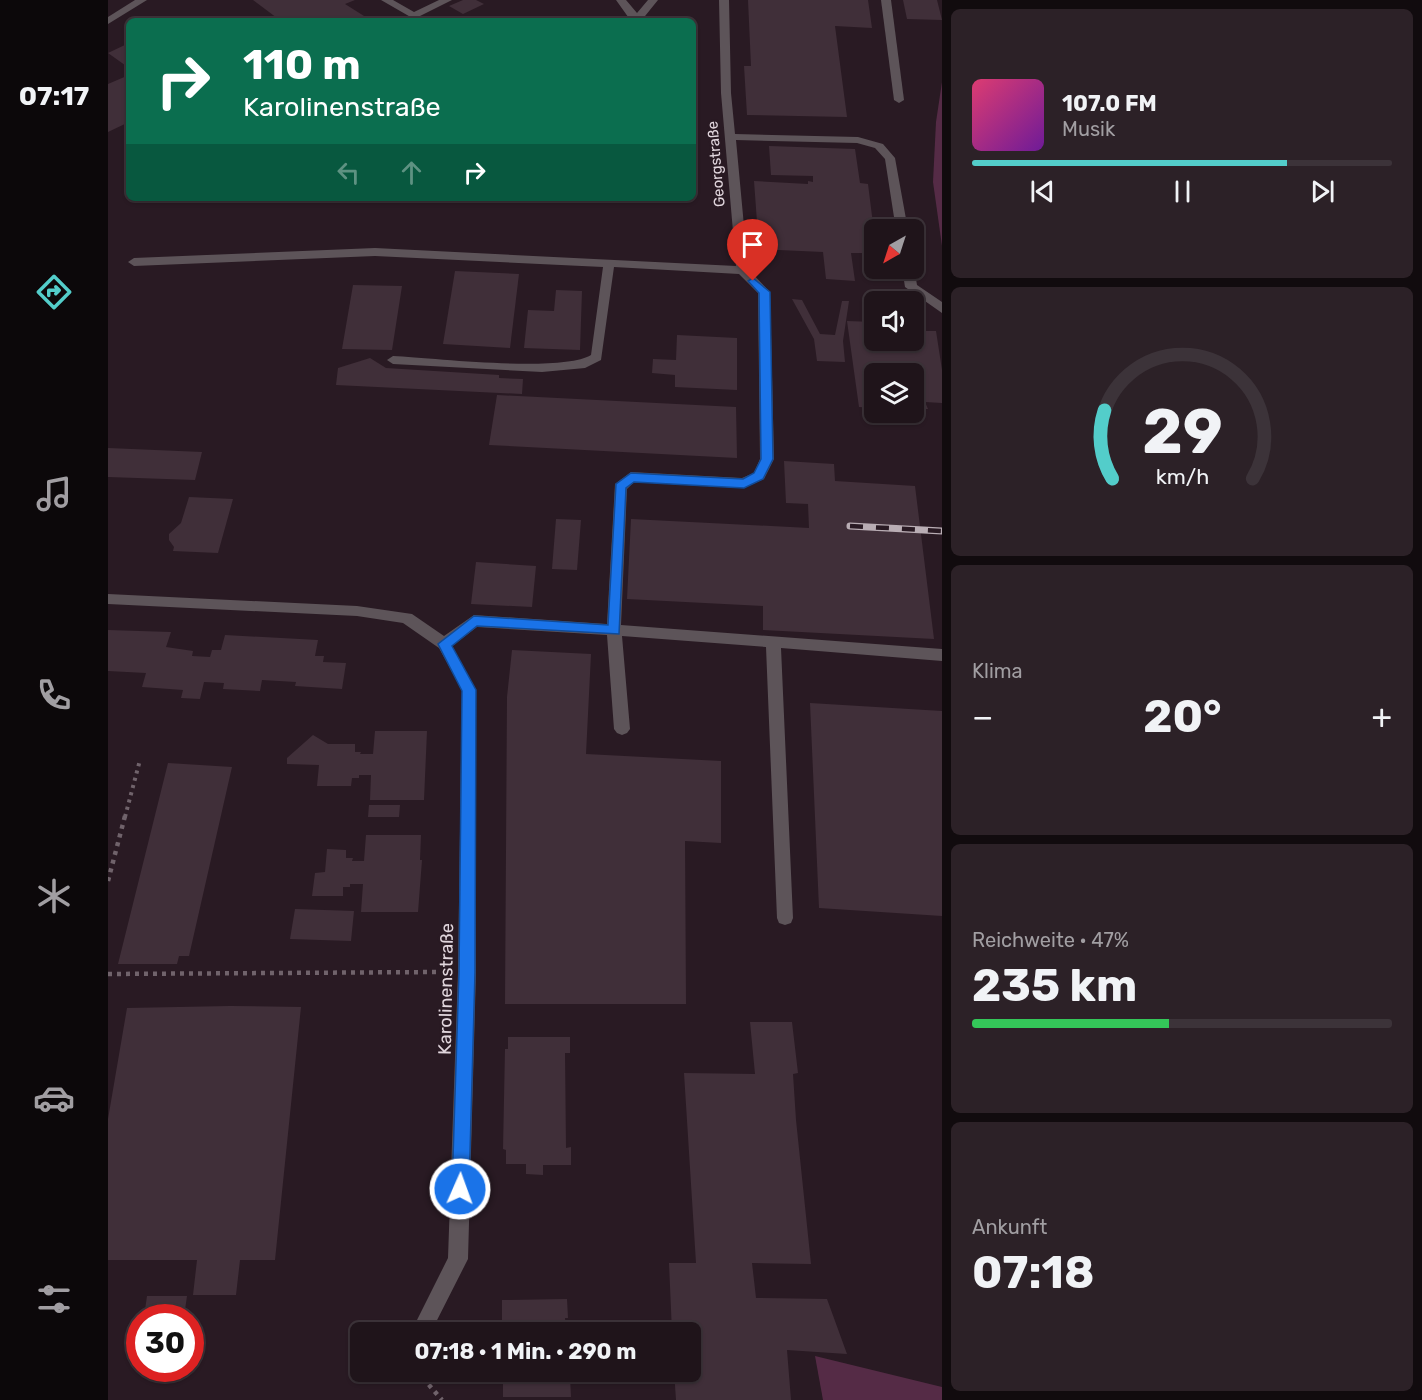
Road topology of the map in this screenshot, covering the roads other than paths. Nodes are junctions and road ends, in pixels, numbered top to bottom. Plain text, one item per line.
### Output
1 (142, 0) edge
2 (386, 0) edge
3 (447, 0) edge
4 (621, 0) edge
5 (653, 0) edge
6 (724, 0) edge
7 (886, 0) edge
8 (634, 18) edge
9 (638, 18) edge
10 (108, 21) edge
11 (899, 100) dead end
12 (731, 137) junction
13 (900, 219) edge
14 (134, 262) dead end
15 (609, 263) junction
16 (742, 270) junction
17 (910, 279) edge
18 (942, 309) edge
19 (393, 360) dead end
20 (108, 599) edge
21 (614, 630) junction
22 (773, 642) junction
23 (444, 644) junction
24 (942, 655) edge
25 (622, 729) dead end
26 (785, 918) dead end
27 (426, 1322) edge

1 - 10 street
2 - 3 street
4 - 8 street
5 - 9 street
6 - 12 street, Georgstraße
7 - 11 street
12 - 13 street
12 - 16 street, Georgstraße
14 - 15 street
15 - 16 street
15 - 19 street
16 - 21 street
17 - 18 street
20 - 23 street, Karolinenstraße
21 - 22 street
21 - 23 street
21 - 25 street
22 - 24 street
22 - 26 street
23 - 27 street, Karolinenstraße

